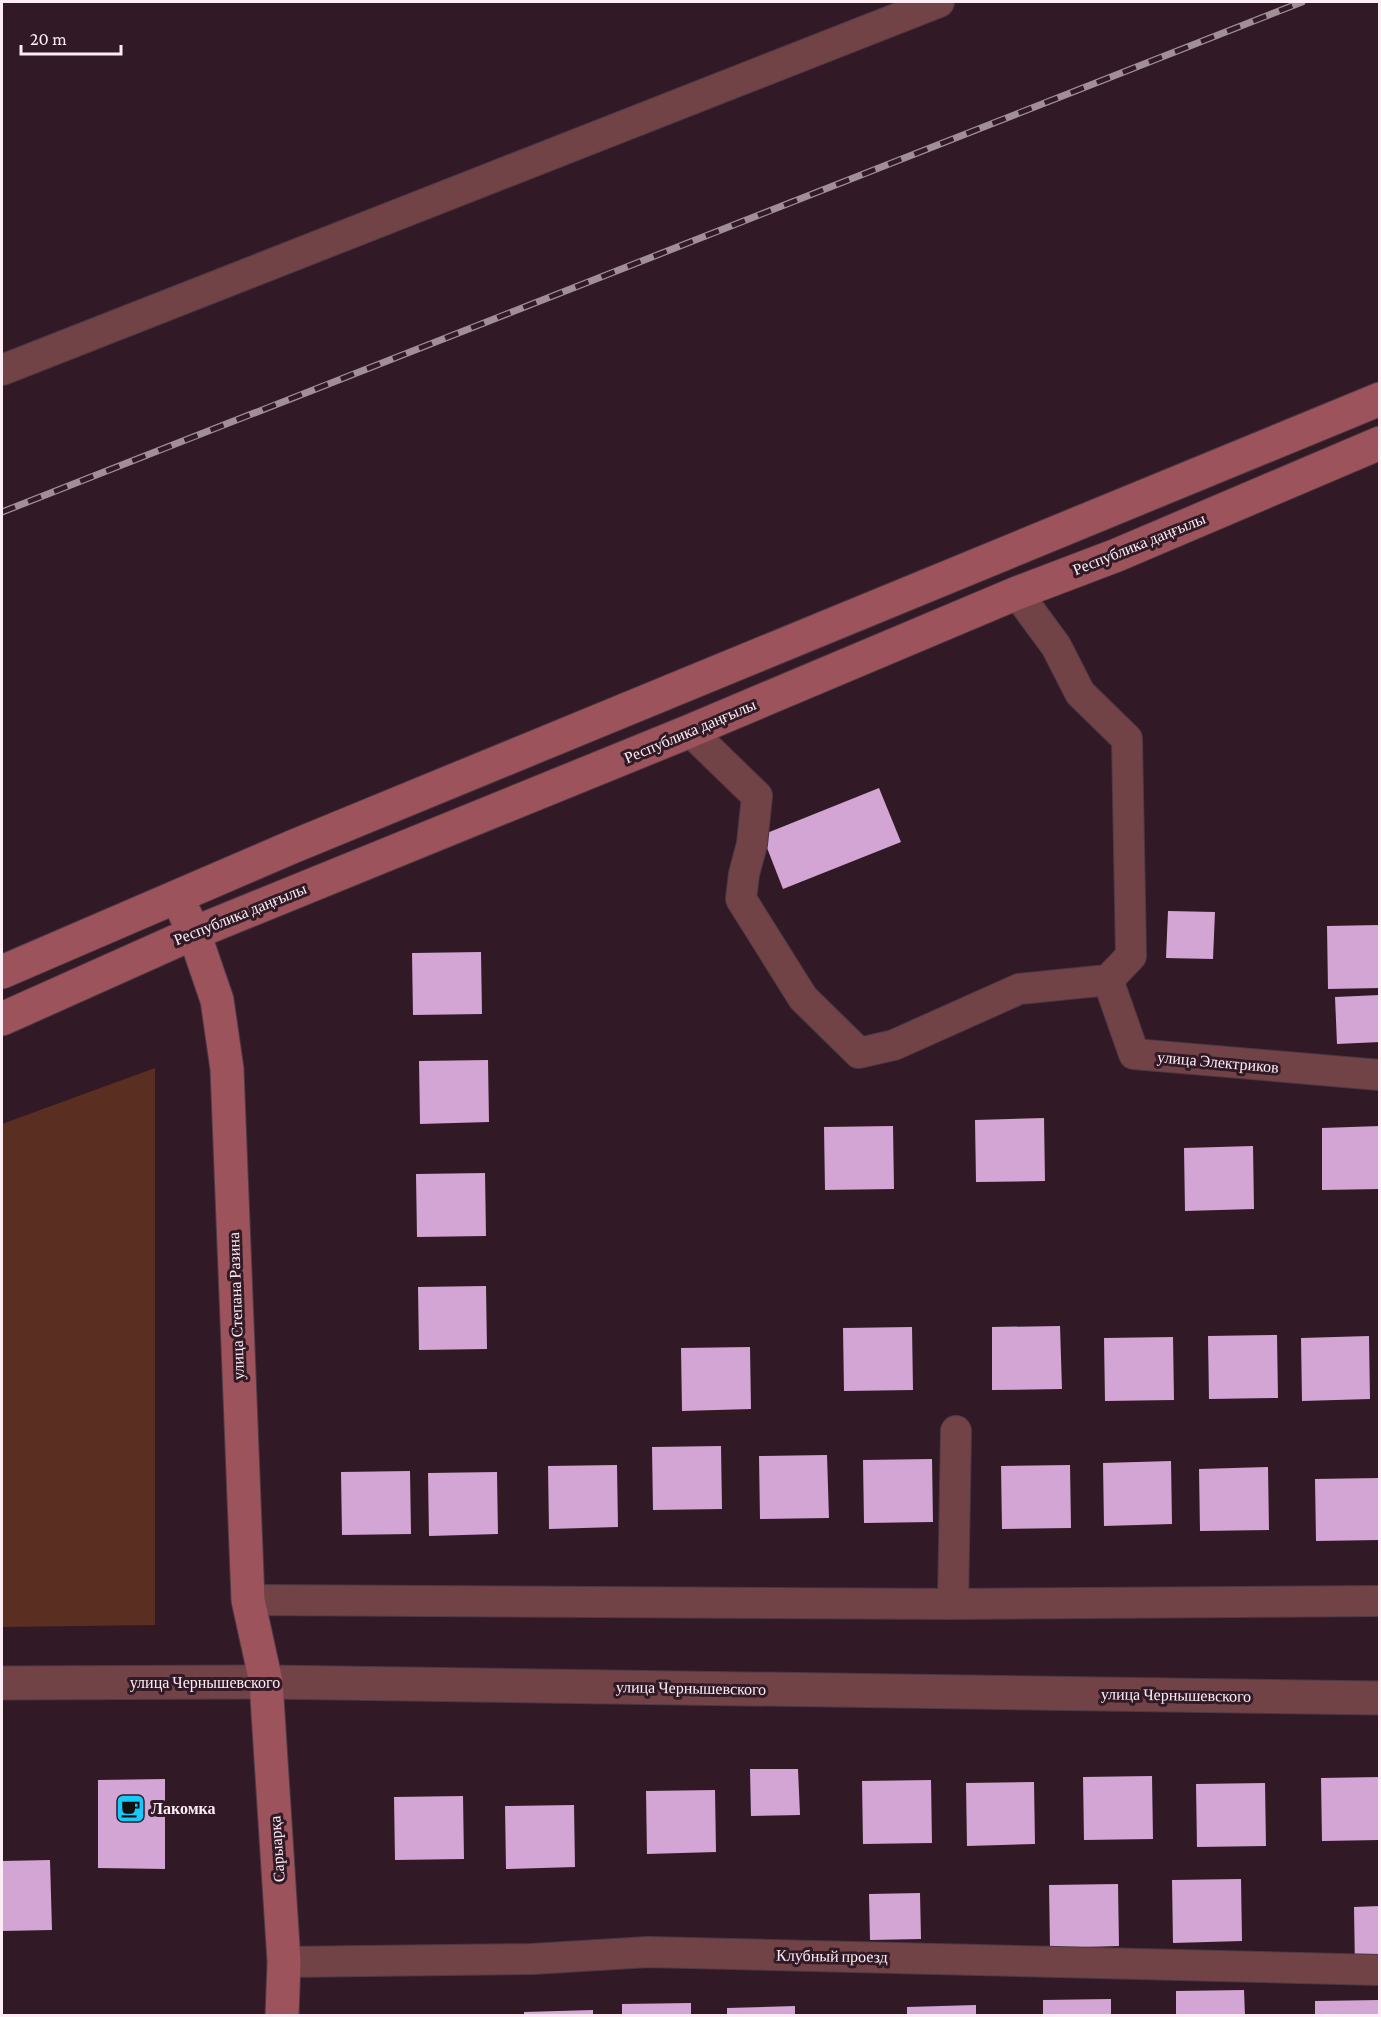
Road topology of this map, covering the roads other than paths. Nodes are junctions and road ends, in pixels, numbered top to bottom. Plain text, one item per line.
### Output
1 (939, 2) edge
2 (2, 370) edge
3 (1380, 399) edge
4 (1380, 443) edge
5 (1017, 593) junction
6 (690, 731) junction
7 (176, 897) junction
8 (194, 933) junction
9 (2, 972) edge
10 (1108, 980) junction
11 (2, 1019) edge
12 (1380, 1075) edge
13 (956, 1431) dead end
14 (248, 1600) junction
15 (1380, 1601) edge
16 (953, 1604) junction
17 (266, 1682) junction
18 (2, 1683) edge
19 (1380, 1698) edge
20 (284, 1962) junction
21 (1380, 1970) edge
22 (282, 2016) edge

1 - 2 street
3 - 7 main road
4 - 5 main road, Республика даңғылы
5 - 6 main road, Республика даңғылы
5 - 10 street
6 - 8 main road, Республика даңғылы
6 - 10 street
7 - 8 main road, улица Степана Разина
7 - 9 main road
8 - 11 main road, Республика даңғылы
8 - 14 main road, улица Степана Разина
10 - 12 street, улица Электриков
13 - 16 street
14 - 16 street
14 - 17 main road, улица Степана Разина
15 - 16 street
17 - 18 street, улица Чернышевского
17 - 19 street, улица Чернышевского
17 - 20 main road, Сарыарқа
20 - 21 street, Клубный проезд
20 - 22 main road, Сарыарқа

